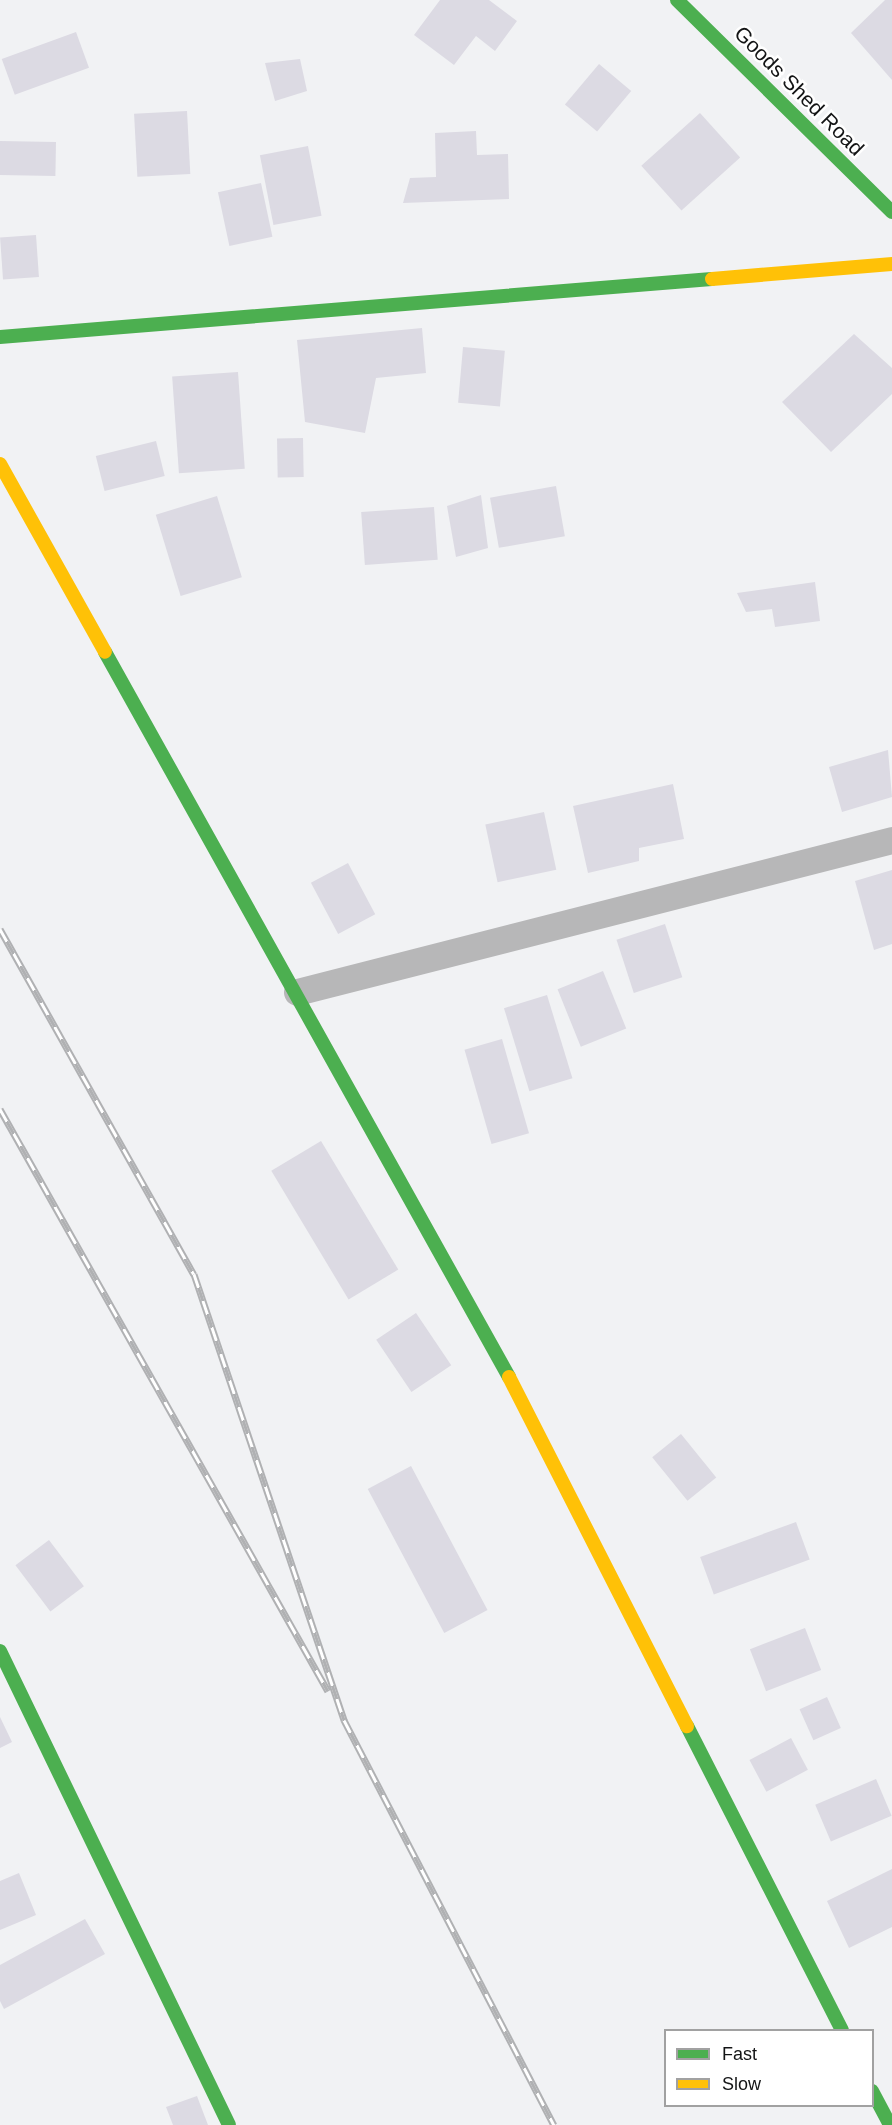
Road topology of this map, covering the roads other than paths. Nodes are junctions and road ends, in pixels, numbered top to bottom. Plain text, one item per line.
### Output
1 (676, 0) edge
2 (892, 212) edge
3 (892, 264) edge
4 (0, 337) edge
5 (0, 464) edge
6 (892, 840) edge
7 (297, 992) junction
8 (0, 1651) edge
9 (841, 2029) edge
10 (874, 2093) edge
11 (229, 2125) edge
12 (890, 2125) edge

1 - 2 street, Goods Shed Road
3 - 4 street
5 - 7 street
6 - 7 street
7 - 9 street
8 - 11 street
10 - 12 street

